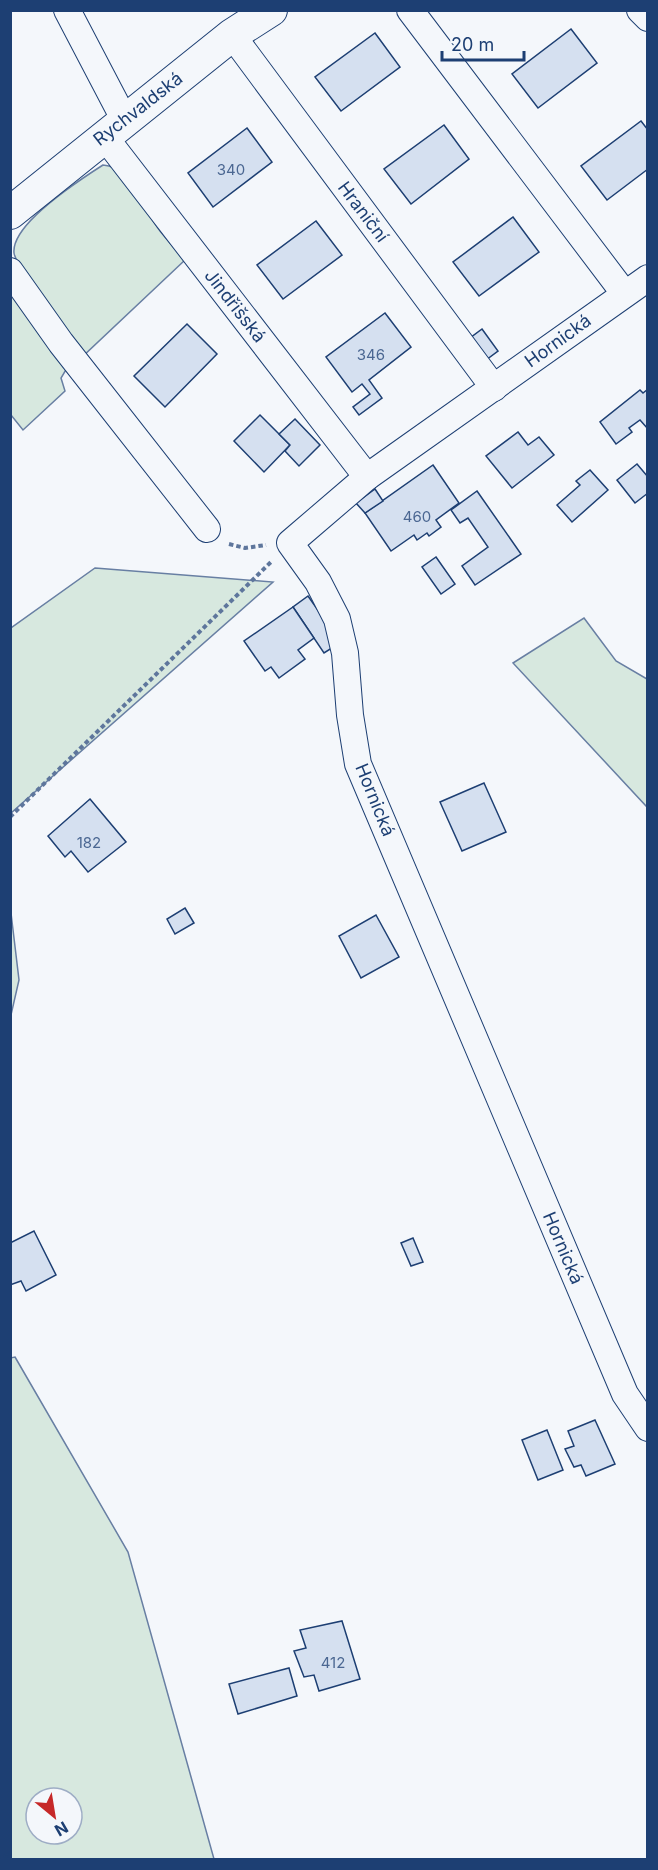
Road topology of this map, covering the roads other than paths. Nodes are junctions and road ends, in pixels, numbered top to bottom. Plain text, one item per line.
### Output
1 (67, 10) edge
2 (271, 10) edge
3 (410, 10) edge
4 (640, 10) edge
5 (648, 18) edge
6 (232, 35) junction
7 (114, 127) junction
8 (10, 213) edge
9 (10, 271) edge
10 (648, 279) edge
11 (624, 293) junction
12 (494, 388) junction
13 (367, 477) junction
14 (207, 530) road end
15 (648, 1428) edge

1 - 7 street, Jindřišská
2 - 6 street, Rychvaldská
3 - 11 street
4 - 5 street
6 - 7 street, Rychvaldská
6 - 12 street, Hraniční
7 - 8 street, Rychvaldská
7 - 13 street, Jindřišská
9 - 14 street
10 - 11 street, Hornická
11 - 12 street, Hornická
12 - 13 street, Hornická
13 - 15 street, Hornická

